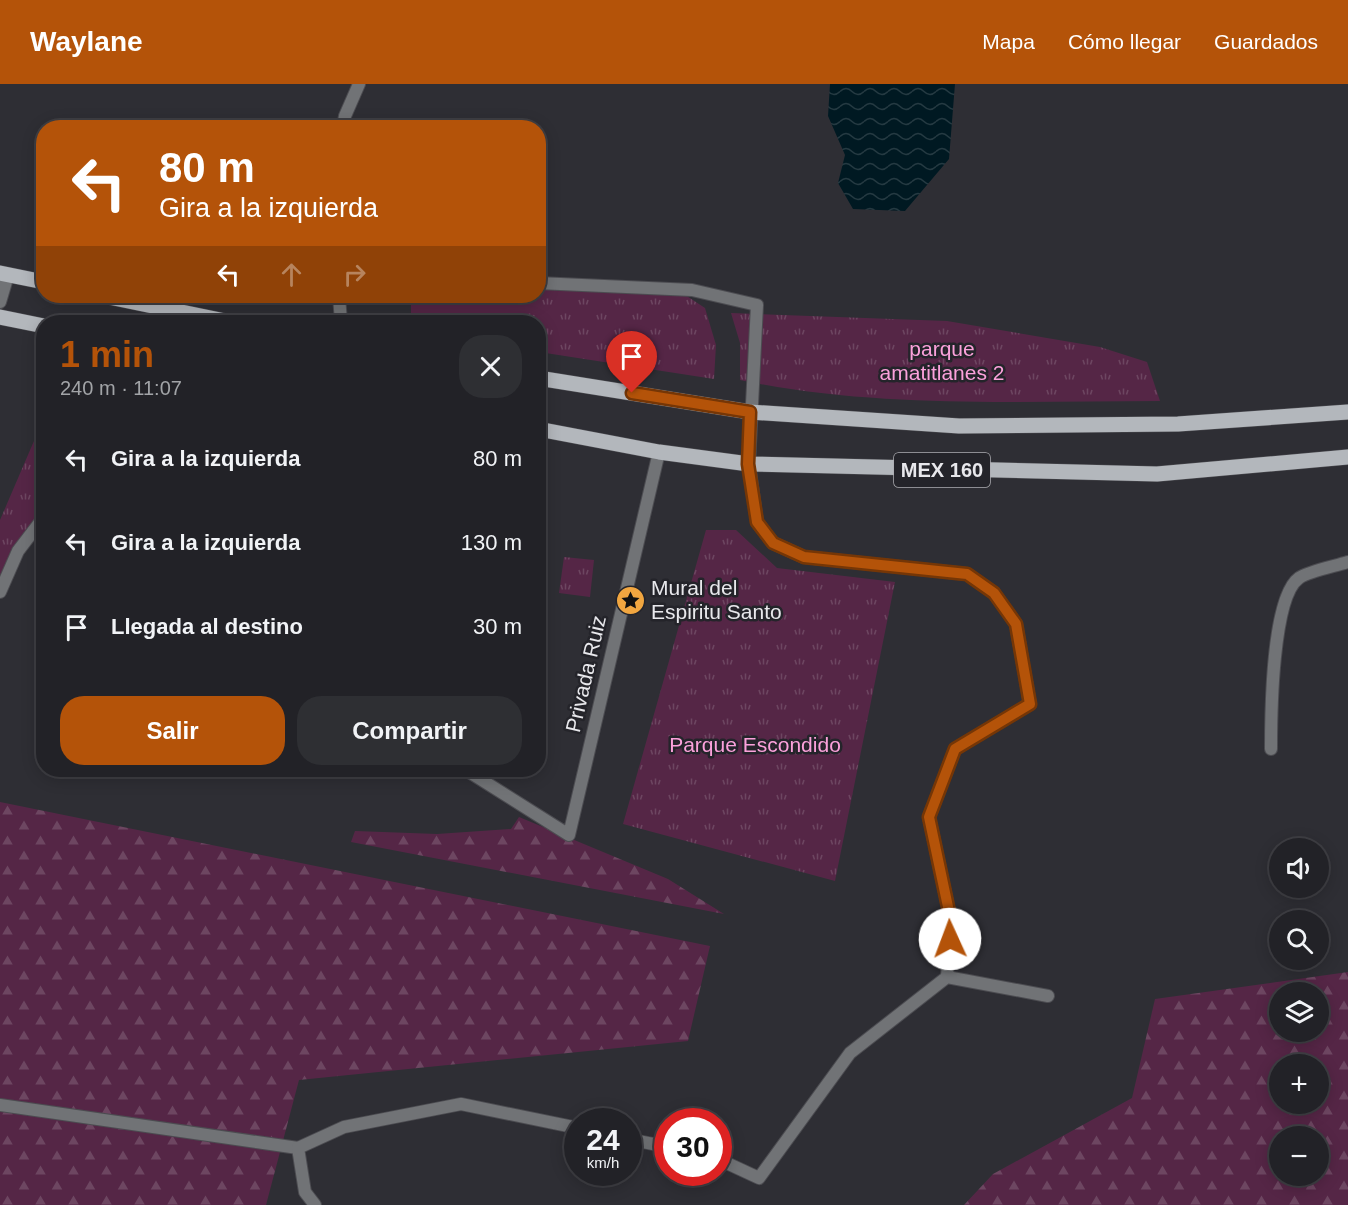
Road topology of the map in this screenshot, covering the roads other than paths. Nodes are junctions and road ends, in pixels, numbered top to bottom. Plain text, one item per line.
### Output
1 (359, 84) edge
2 (346, 120) edge
3 (4, 274) edge
4 (36, 280) edge
5 (546, 283) edge
6 (0, 302) edge
7 (138, 303) edge
8 (196, 315) edge
9 (0, 317) edge
10 (36, 324) edge
11 (546, 379) edge
12 (750, 412) junction
13 (1348, 412) edge
14 (546, 431) edge
15 (659, 452) junction
16 (1348, 457) edge
17 (748, 464) junction
18 (36, 527) edge
19 (1348, 562) edge
20 (0, 591) edge
21 (1271, 749) dead end
22 (477, 777) edge
23 (947, 977) junction
24 (1048, 996) dead end
25 (0, 1105) edge
26 (564, 1125) edge
27 (298, 1148) junction
28 (732, 1165) edge
29 (315, 1205) edge

1 - 2 street
3 - 4 main road
3 - 6 street
5 - 12 street
7 - 8 main road
9 - 10 main road
11 - 12 main road, MEX 160
12 - 13 main road, MEX 160
12 - 17 street
14 - 15 main road, MEX 160
15 - 17 main road, MEX 160
15 - 22 street, Privada Ruiz
16 - 17 main road, MEX 160
17 - 23 street
18 - 20 street
19 - 21 street
23 - 24 street
23 - 28 street
25 - 27 street
26 - 27 street
27 - 29 street

